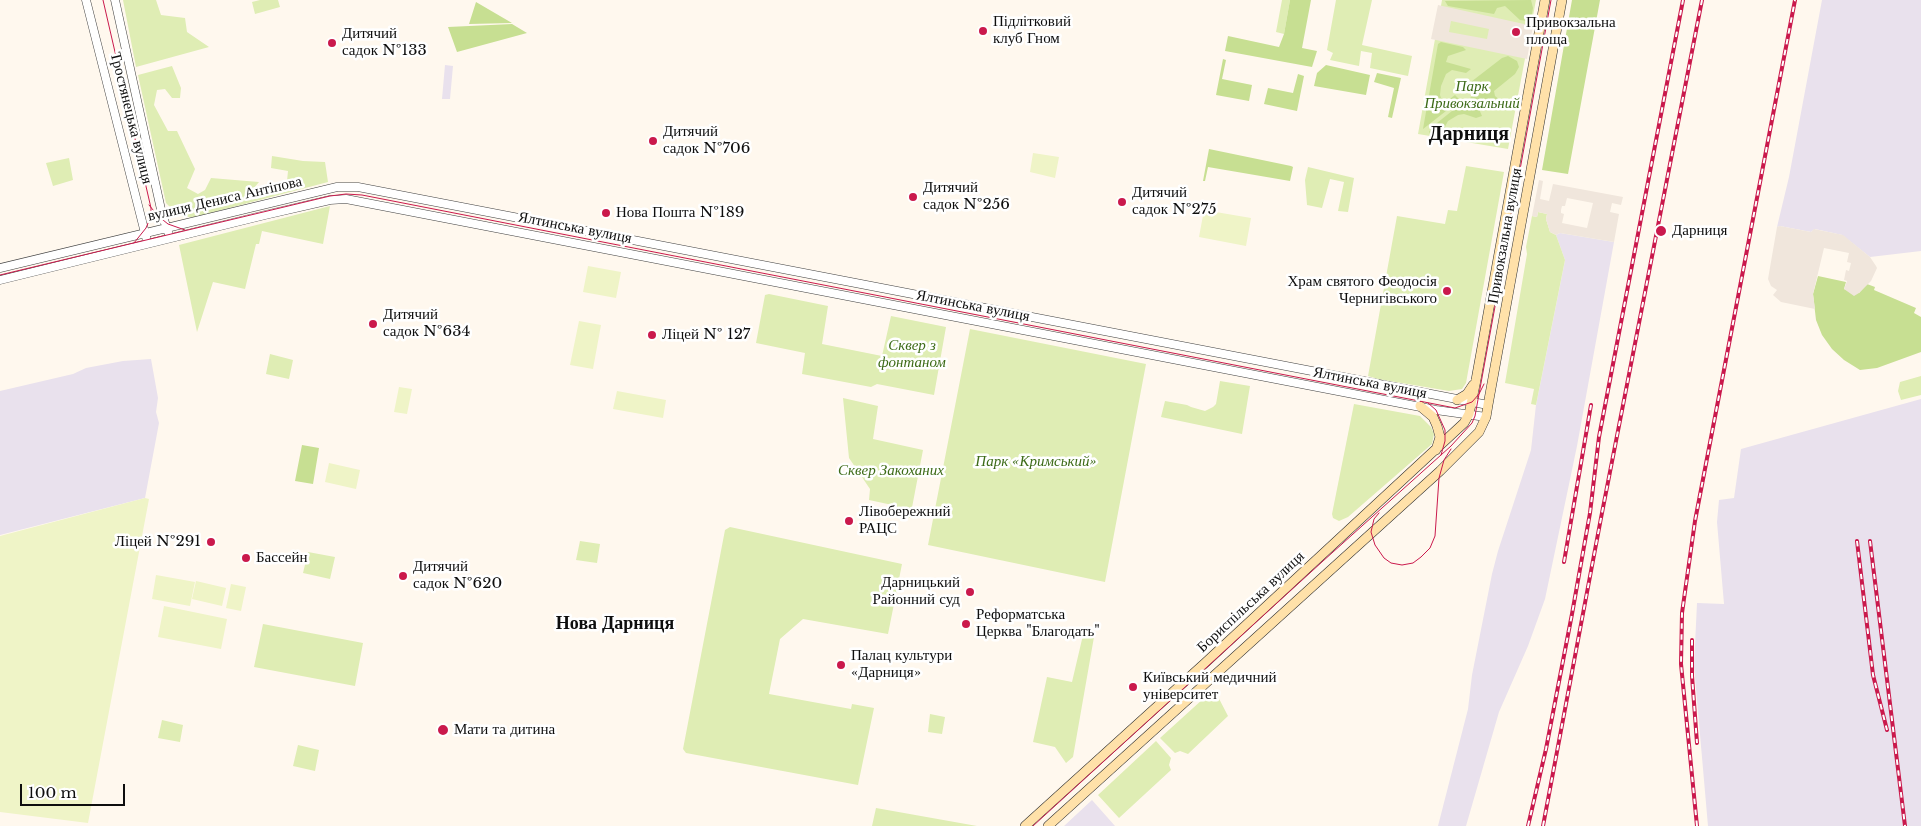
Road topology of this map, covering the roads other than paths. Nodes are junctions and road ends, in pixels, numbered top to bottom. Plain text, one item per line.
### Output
1 (86, 0) edge
2 (114, 0) edge
3 (1545, 0) edge
4 (1562, 0) edge
5 (458, 205) joint
6 (455, 219) joint
7 (166, 228) junction
8 (144, 232) junction
9 (170, 238) junction
10 (148, 244) junction
11 (0, 268) edge
12 (0, 280) edge
13 (1476, 380) junction
14 (1457, 400) junction
15 (1472, 402) junction
16 (1488, 405) junction
17 (1420, 406) junction
18 (1469, 414) junction
19 (1486, 417) junction
20 (1436, 450) junction
21 (1025, 826) edge
22 (1048, 826) edge

1 - 8 street, Тростянецька вулиця
2 - 7 street, Тростянецька вулиця
3 - 13 main road, Привокзальна вулиця
4 - 16 main road, Привокзальна вулиця
5 - 7 street, вулиця Дениса Антіпова
5 - 14 street, Ялтинська вулиця
6 - 9 street, вулиця Дениса Антіпова
6 - 17 street, Ялтинська вулиця
7 - 8 street, вулиця Дениса Антіпова
7 - 9 street, Тростянецька вулиця
8 - 10 street, Тростянецька вулиця
8 - 11 street, вулиця Дениса Антіпова
9 - 10 street, вулиця Дениса Антіпова
10 - 12 street, вулиця Дениса Антіпова
13 - 14 main road
13 - 15 main road, Привокзальна вулиця
14 - 15 street, Ялтинська вулиця
15 - 16 street, Ялтинська вулиця
15 - 18 main road, Привокзальна вулиця
16 - 19 main road, Привокзальна вулиця
17 - 18 street, Ялтинська вулиця
17 - 20 main road
18 - 19 street, Ялтинська вулиця
18 - 20 main road, Бориспільська вулиця
19 - 22 main road, Бориспільська вулиця
20 - 21 main road, Бориспільська вулиця

